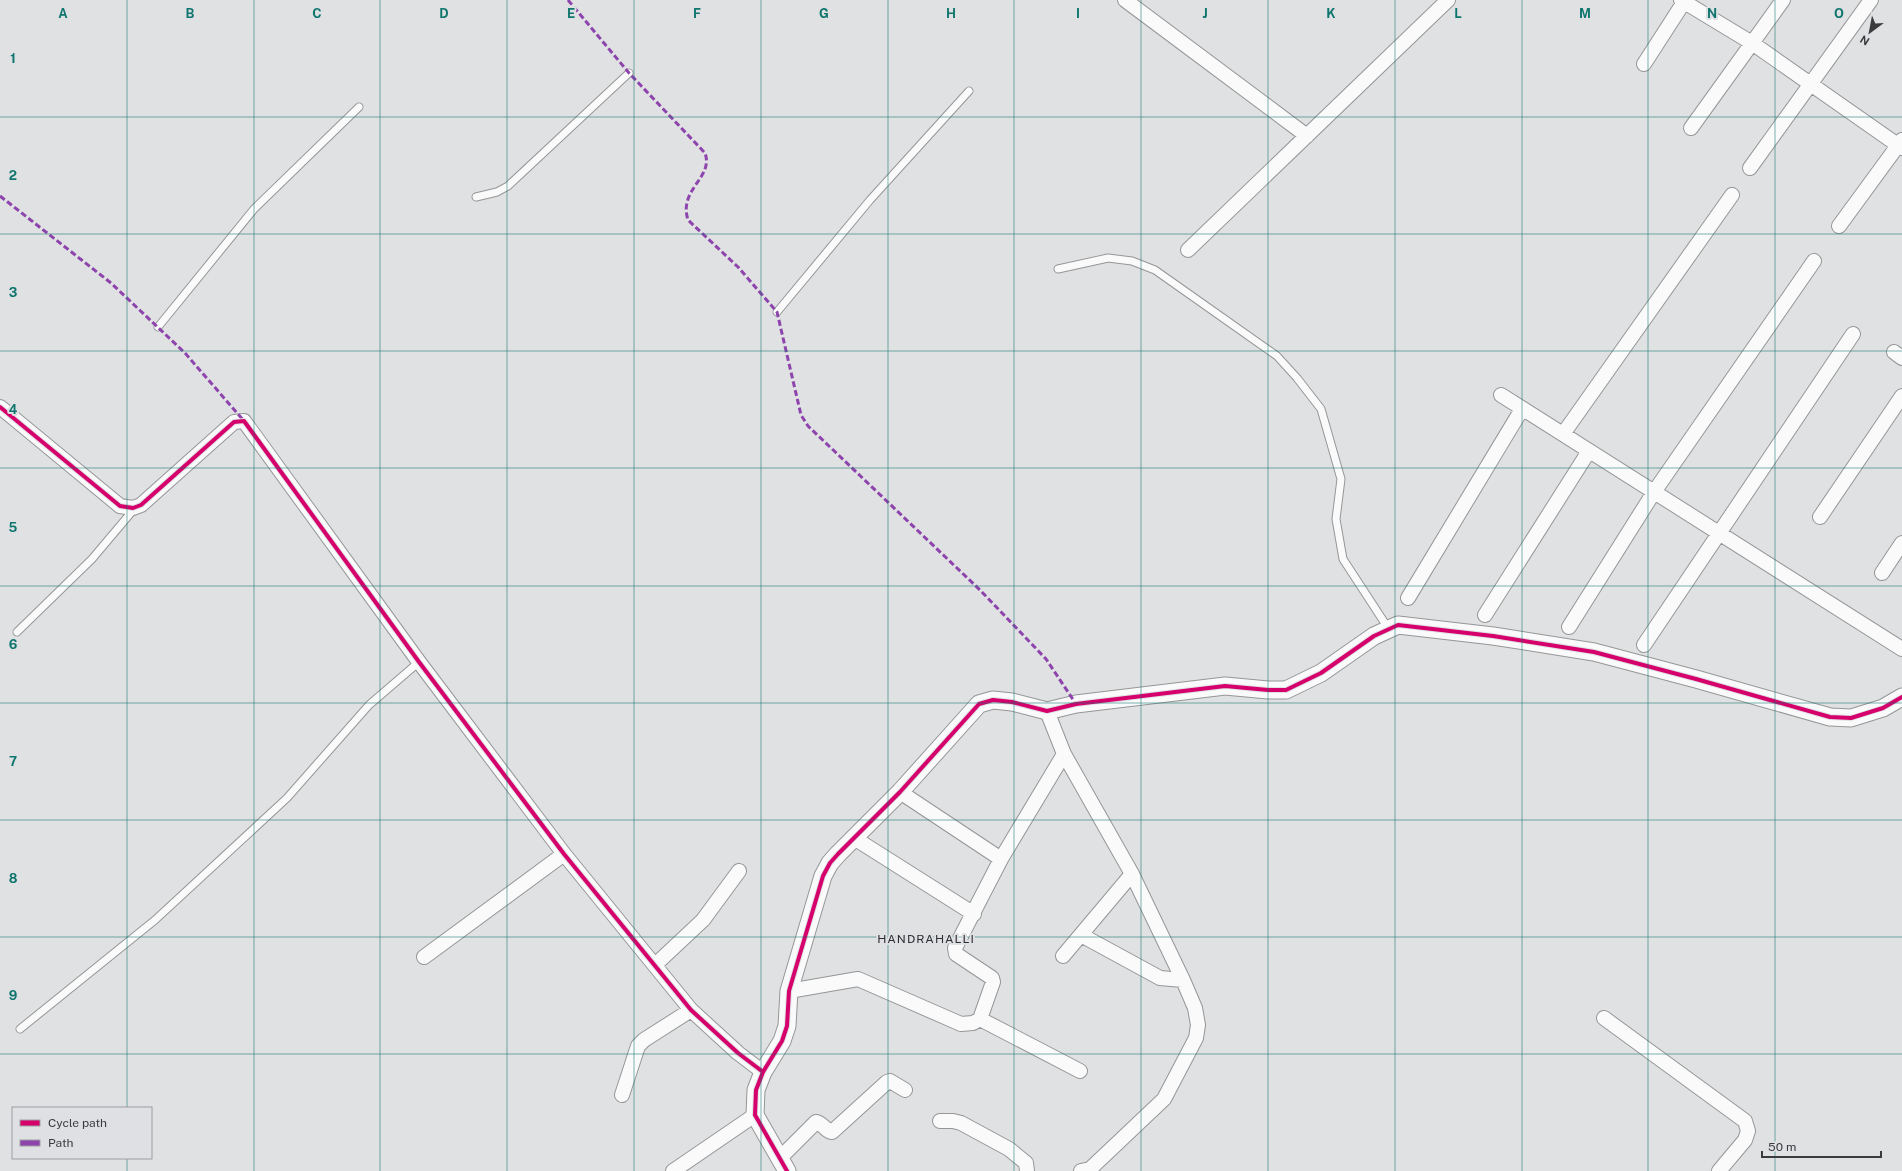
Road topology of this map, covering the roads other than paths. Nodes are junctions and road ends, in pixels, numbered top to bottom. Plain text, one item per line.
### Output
1 (1125, 0) edge
2 (1448, 0) edge
3 (1783, 0) edge
4 (1872, 0) edge
5 (1682, 1) edge
6 (1752, 43) junction
7 (1644, 64) dead end
8 (629, 73) dead end
9 (1810, 83) junction
10 (969, 91) dead end
11 (359, 107) dead end
12 (1691, 128) dead end
13 (1306, 136) junction
14 (1901, 144) edge
15 (1750, 168) dead end
16 (1732, 194) dead end
17 (476, 197) dead end
18 (1839, 226) dead end
19 (1188, 250) dead end
20 (1814, 261) dead end
21 (1058, 269) dead end
22 (777, 312) dead end
23 (158, 327) dead end
24 (1853, 334) dead end
25 (1501, 395) dead end
26 (1902, 396) edge
27 (0, 407) edge
28 (1522, 409) junction
29 (1564, 434) junction
30 (1589, 451) junction
31 (1654, 492) junction
32 (136, 506) junction
33 (1820, 517) dead end
34 (1719, 534) junction
35 (1902, 543) edge
36 (1882, 573) dead end
37 (1408, 598) dead end
38 (1485, 615) dead end
39 (1388, 628) junction
40 (1569, 628) dead end
41 (17, 632) dead end
42 (1644, 645) dead end
43 (1902, 649) edge
44 (419, 662) junction
45 (1902, 696) edge
46 (1047, 711) junction
47 (1064, 754) junction
48 (900, 792) junction
49 (854, 838) junction
50 (564, 854) junction
51 (1001, 859) junction
52 (739, 871) dead end
53 (1132, 874) junction
54 (974, 914) junction
55 (1081, 935) junction
56 (1063, 956) dead end
57 (424, 957) dead end
58 (655, 965) junction
59 (1183, 980) junction
60 (789, 992) junction
61 (691, 1010) junction
62 (1604, 1018) dead end
63 (980, 1019) junction
64 (20, 1029) dead end
65 (1080, 1071) dead end
66 (763, 1072) junction
67 (905, 1090) dead end
68 (622, 1095) dead end
69 (755, 1115) junction
70 (940, 1121) dead end
71 (784, 1164) edge
72 (673, 1171) edge
73 (1027, 1171) edge
74 (1081, 1171) edge
75 (1719, 1171) edge

1 - 13 street
2 - 13 street
3 - 6 street
4 - 9 street
5 - 6 street
5 - 7 street
6 - 9 street
6 - 12 street
8 - 17 lane
9 - 14 street
9 - 15 street
10 - 22 lane
11 - 23 lane
13 - 19 street
14 - 18 street
16 - 29 street
20 - 31 street
21 - 39 lane
24 - 34 street
25 - 28 street
26 - 33 street
27 - 32 street
28 - 29 street
28 - 37 street
29 - 30 street
30 - 31 street
30 - 38 street
31 - 34 street
31 - 40 street
32 - 41 lane
32 - 44 street
34 - 42 street
34 - 43 street
35 - 36 street
39 - 45 street
39 - 46 street
44 - 50 street
44 - 64 lane
46 - 47 street
46 - 48 street
47 - 51 street
47 - 53 street
48 - 49 street
48 - 51 street
49 - 54 street
49 - 60 street
50 - 57 street
50 - 58 street
51 - 54 street
52 - 58 street
53 - 55 street
53 - 59 street
54 - 63 street
55 - 56 street
55 - 59 street
58 - 61 street
59 - 74 street
60 - 63 street
60 - 66 street
61 - 66 street
61 - 68 street
62 - 75 street
63 - 65 street
66 - 69 street
67 - 71 street
69 - 71 street
69 - 72 street
70 - 73 street

